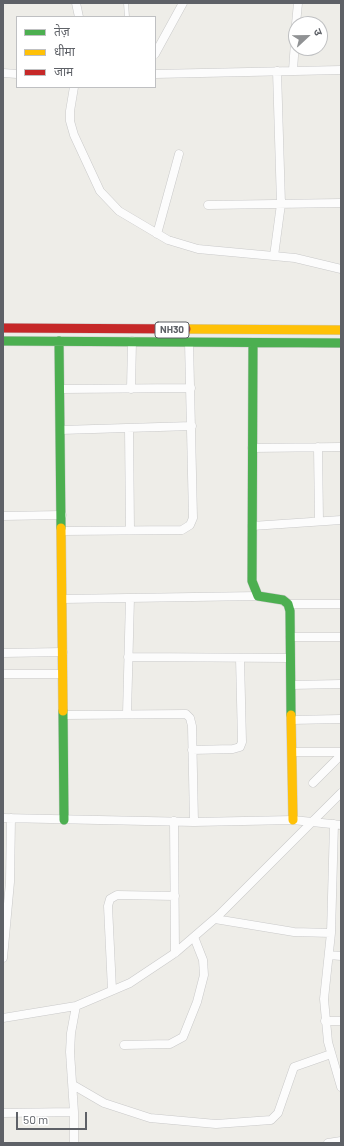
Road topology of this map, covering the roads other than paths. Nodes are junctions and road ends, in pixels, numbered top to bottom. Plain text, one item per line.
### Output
1 (76, 3) edge
2 (126, 3) edge
3 (183, 3) edge
4 (298, 3) edge
5 (79, 16) edge
6 (127, 16) edge
7 (297, 16) edge
8 (156, 52) edge
9 (294, 56) edge
10 (293, 70) junction
11 (341, 70) edge
12 (277, 71) junction
13 (3, 73) edge
14 (16, 74) edge
15 (156, 74) edge
16 (74, 88) edge
17 (179, 154) dead end
18 (341, 203) edge
19 (281, 204) junction
20 (208, 205) dead end
21 (157, 234) junction
22 (274, 256) junction
23 (341, 269) edge
24 (3, 328) edge
25 (341, 330) edge
26 (3, 341) edge
27 (59, 341) junction
28 (132, 341) junction
29 (188, 342) junction
30 (253, 343) junction
31 (341, 343) edge
32 (131, 388) junction
33 (191, 388) junction
34 (61, 389) junction
35 (192, 426) junction
36 (129, 428) junction
37 (61, 430) junction
38 (318, 447) junction
39 (341, 447) edge
40 (252, 448) junction
41 (62, 515) junction
42 (3, 516) edge
43 (341, 520) edge
44 (319, 521) junction
45 (252, 526) junction
46 (130, 530) junction
47 (62, 531) junction
48 (258, 596) junction
49 (130, 598) junction
50 (63, 599) junction
51 (288, 604) junction
52 (341, 604) edge
53 (290, 637) junction
54 (341, 637) edge
55 (63, 652) junction
56 (3, 653) edge
57 (128, 657) junction
58 (240, 658) junction
59 (290, 658) junction
60 (3, 674) edge
61 (62, 674) junction
62 (341, 684) edge
63 (291, 685) junction
64 (127, 714) junction
65 (64, 715) junction
66 (341, 719) edge
67 (291, 720) junction
68 (192, 750) junction
69 (292, 752) junction
70 (341, 753) edge
71 (313, 783) dead end
72 (341, 793) edge
73 (7, 818) edge
74 (64, 820) junction
75 (293, 820) junction
76 (174, 821) junction
77 (313, 821) junction
78 (194, 822) junction
79 (338, 825) edge
80 (175, 896) junction
81 (5, 909) edge
82 (332, 914) junction
83 (341, 915) edge
84 (214, 919) junction
85 (331, 933) junction
86 (194, 937) junction
87 (175, 953) junction
88 (329, 955) junction
89 (341, 956) edge
90 (3, 958) edge
91 (112, 990) junction
92 (76, 1006) junction
93 (3, 1018) edge
94 (325, 1021) junction
95 (341, 1021) edge
96 (124, 1045) dead end
97 (331, 1054) junction
98 (72, 1085) junction
99 (341, 1087) edge
100 (74, 1112) junction
101 (3, 1113) edge
102 (341, 1141) edge
103 (74, 1143) edge
104 (328, 1143) edge

1 - 5 street
2 - 6 lane
3 - 8 street
4 - 7 street
9 - 10 street
10 - 11 street
10 - 12 street
12 - 15 street
12 - 19 street
13 - 14 street
16 - 21 street
17 - 21 street
18 - 19 street
19 - 20 street
19 - 22 street
21 - 22 street
22 - 23 street
24 - 25 main road, NH30
26 - 27 main road, NH30
27 - 28 main road, NH30
27 - 34 main road
28 - 29 main road, NH30
28 - 32 street
29 - 30 main road, NH30
29 - 33 street
30 - 31 main road, NH30
30 - 40 main road
32 - 33 street
32 - 34 street
33 - 35 street
34 - 37 main road
35 - 36 street
35 - 46 street
36 - 37 street
36 - 46 street
37 - 41 main road
38 - 39 street
38 - 40 street
38 - 44 street
40 - 45 main road
41 - 42 street
41 - 47 main road
43 - 44 street
44 - 45 street
45 - 48 main road
46 - 47 street
47 - 50 main road
48 - 49 street
48 - 51 main road
49 - 50 street
49 - 57 street
50 - 55 main road
51 - 52 street
51 - 53 main road
53 - 54 street
53 - 59 main road
55 - 56 street
55 - 61 main road
57 - 58 street
57 - 64 street
58 - 59 street
58 - 68 street
59 - 63 main road
60 - 61 street
61 - 65 main road
62 - 63 street
63 - 67 main road
64 - 65 street
64 - 68 street
65 - 74 main road
66 - 67 street
67 - 69 main road
68 - 78 street
69 - 70 street
69 - 75 main road
70 - 71 street
72 - 77 street
73 - 74 street
73 - 81 street
74 - 76 street
75 - 77 street
75 - 78 street
76 - 78 street
76 - 80 street
77 - 79 street
77 - 84 street
79 - 82 street
80 - 87 street
80 - 91 street
81 - 90 street
82 - 83 street
82 - 85 street
84 - 85 street
84 - 86 street
85 - 88 street
86 - 87 street
86 - 96 street
87 - 91 street
88 - 89 street
88 - 94 street
91 - 92 street
92 - 93 street
92 - 98 street
94 - 95 street
94 - 97 street
97 - 98 street
97 - 99 street
98 - 100 street
100 - 101 street
100 - 103 street
102 - 104 street

